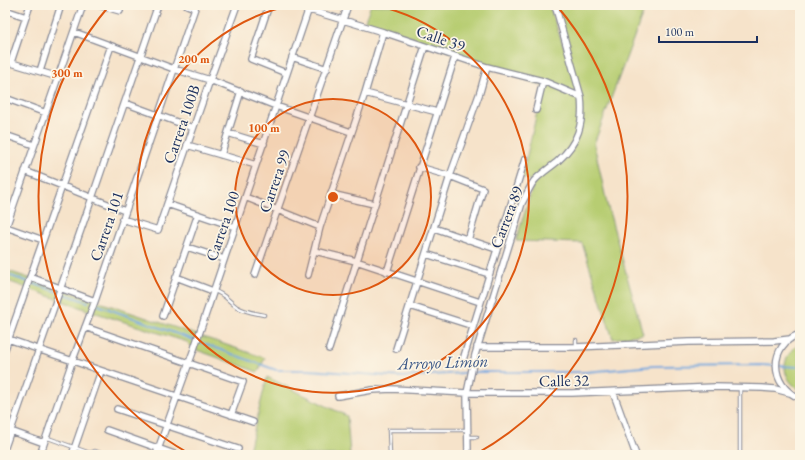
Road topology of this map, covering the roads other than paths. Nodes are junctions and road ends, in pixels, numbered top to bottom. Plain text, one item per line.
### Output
1 (30, 5) edge
2 (61, 5) edge
3 (83, 5) edge
4 (99, 5) edge
5 (158, 5) edge
6 (187, 5) edge
7 (237, 5) edge
8 (269, 5) edge
9 (293, 5) edge
10 (348, 5) edge
11 (555, 5) edge
12 (196, 6) edge
13 (309, 8) edge
14 (5, 10) edge
15 (120, 11) dead end
16 (26, 17) junction
17 (343, 20) junction
18 (74, 32) junction
19 (383, 32) junction
20 (111, 46) junction
21 (425, 46) junction
22 (140, 56) junction
23 (455, 56) junction
24 (292, 57) junction
25 (8, 61) edge
26 (487, 67) junction
27 (174, 69) junction
28 (327, 69) junction
29 (40, 71) junction
30 (286, 73) junction
31 (58, 77) junction
32 (210, 80) junction
33 (543, 81) junction
34 (241, 91) junction
35 (365, 93) junction
36 (581, 97) junction
37 (5, 98) edge
38 (125, 103) junction
39 (406, 104) junction
40 (276, 106) junction
41 (536, 110) dead end
42 (437, 112) junction
43 (46, 113) junction
44 (158, 115) junction
45 (310, 118) junction
46 (193, 128) junction
47 (228, 132) junction
48 (351, 132) junction
49 (5, 135) edge
50 (264, 144) junction
51 (188, 145) junction
52 (34, 146) junction
53 (221, 155) junction
54 (525, 159) dead end
55 (256, 166) junction
56 (420, 166) junction
57 (25, 171) junction
58 (450, 176) junction
59 (61, 185) junction
60 (331, 194) junction
61 (245, 197) junction
62 (92, 198) junction
63 (167, 204) junction
64 (374, 204) junction
65 (278, 210) junction
66 (125, 211) junction
67 (198, 214) junction
68 (122, 219) junction
69 (235, 227) junction
70 (320, 227) junction
71 (6, 228) edge
72 (434, 228) junction
73 (43, 240) junction
74 (468, 240) junction
75 (187, 247) junction
76 (496, 249) junction
77 (315, 251) junction
78 (426, 254) junction
79 (224, 259) junction
80 (356, 261) junction
81 (387, 272) junction
82 (489, 274) junction
83 (255, 275) dead end
84 (308, 275) dead end
85 (30, 278) junction
86 (176, 278) junction
87 (417, 282) junction
88 (59, 291) junction
89 (213, 291) junction
90 (95, 301) junction
91 (480, 302) junction
92 (410, 306) junction
93 (264, 315) dead end
94 (163, 316) dead end
95 (473, 326) junction
96 (85, 327) junction
97 (799, 334) edge
98 (7, 339) edge
99 (790, 339) junction
100 (576, 340) dead end
101 (477, 347) junction
102 (576, 347) junction
103 (5, 349) edge
104 (396, 349) dead end
105 (38, 350) junction
106 (329, 350) dead end
107 (72, 362) junction
108 (189, 362) junction
109 (462, 363) dead end
110 (101, 371) junction
111 (740, 387) junction
112 (468, 391) junction
113 (613, 392) junction
114 (338, 396) dead end
115 (795, 396) edge
116 (177, 397) junction
117 (800, 404) edge
118 (117, 409) dead end
119 (231, 415) junction
120 (253, 422) dead end
121 (167, 425) junction
122 (8, 430) edge
123 (107, 430) dead end
124 (467, 434) junction
125 (478, 437) dead end
126 (44, 441) junction
127 (5, 447) edge
128 (74, 447) junction
129 (159, 449) junction
130 (238, 449) dead end
131 (40, 455) edge
132 (72, 455) edge
133 (106, 455) edge
134 (156, 455) edge
135 (177, 455) edge
136 (390, 455) edge
137 (468, 455) edge
138 (636, 455) edge
139 (740, 455) edge

1 - 16 street
2 - 29 street
3 - 18 street
4 - 15 street
5 - 22 street
6 - 12 street
7 - 32 street, Carrera 100B
8 - 30 street
9 - 13 street, Calle 39
10 - 17 street, Carrera 99
11 - 36 street, Carrera 89
12 - 27 street, Carrera 101
13 - 17 street, Calle 39
13 - 24 street, Carrera 100
14 - 16 street
16 - 25 street
17 - 19 street, Calle 39
17 - 28 street, Carrera 99
18 - 20 street
18 - 31 street
19 - 21 street, Calle 39
19 - 35 street
20 - 22 street
20 - 59 street
21 - 23 street, Calle 39
21 - 39 street
22 - 27 street
22 - 38 street
23 - 26 street, Calle 39
23 - 42 street
24 - 28 street
24 - 30 street, Carrera 100
25 - 29 street
26 - 33 street, Calle 39
26 - 58 street
27 - 32 street
27 - 44 street, Carrera 101
28 - 45 street, Carrera 99
29 - 31 street
30 - 40 street, Carrera 100
31 - 43 street
32 - 34 street
32 - 46 street, Carrera 100B
33 - 36 street, Calle 39
33 - 41 street
34 - 40 street
34 - 47 street
35 - 39 street
35 - 48 street
36 - 101 street, Carrera 89
37 - 43 street
38 - 44 street
38 - 62 street
39 - 42 street
39 - 64 street
40 - 45 street
40 - 50 street, Carrera 100
42 - 56 street
43 - 52 street
44 - 46 street
44 - 66 street, Carrera 101
45 - 48 street
45 - 65 street, Carrera 99
46 - 51 street, Carrera 100B
47 - 50 street
47 - 53 street
48 - 60 street
49 - 52 street
50 - 55 street, Carrera 100
51 - 53 street
51 - 63 street, Carrera 100B
52 - 57 street
53 - 55 street
54 - 76 street
55 - 61 street, Carrera 100
56 - 58 street
56 - 81 street
57 - 59 street
57 - 71 street
58 - 72 street
58 - 74 street
59 - 62 street
59 - 73 street
60 - 64 street
60 - 70 street
61 - 65 street
61 - 69 street, Carrera 100
62 - 66 street
62 - 88 street
63 - 67 street
63 - 68 street, Carrera 100B
64 - 80 street
65 - 70 street
65 - 83 street, Carrera 99
66 - 68 street, Carrera 101
67 - 69 street
67 - 75 street
68 - 90 street, Carrera 101
69 - 79 street, Carrera 100
70 - 77 street
71 - 73 street
72 - 74 street
72 - 78 street
73 - 85 street
74 - 76 street
75 - 79 street
75 - 86 street
76 - 82 street
77 - 80 street
77 - 84 street
78 - 82 street
78 - 87 street
79 - 89 street, Carrera 100
80 - 81 street
80 - 106 street
81 - 87 street
82 - 91 street
85 - 88 street
85 - 98 street
86 - 89 street
86 - 94 street
87 - 91 street
87 - 92 street
88 - 90 street
88 - 105 street
89 - 93 lane
89 - 108 street, Carrera 100
90 - 96 street, Carrera 101
91 - 95 street
92 - 95 street
92 - 104 street
95 - 109 street
96 - 107 street, Carrera 101
96 - 108 street
97 - 99 street
98 - 103 street
98 - 105 street
99 - 102 street, Calle 32
99 - 115 street
100 - 102 lane
101 - 102 street, Calle 32
101 - 112 street, Carrera 89
105 - 107 street
105 - 122 street
107 - 110 street
107 - 126 street, Carrera 101
108 - 116 street, Carrera 100
108 - 119 street
110 - 116 street
110 - 128 street
111 - 113 street, Calle 32
111 - 115 street, Calle 32
111 - 139 lane
112 - 113 street, Calle 32
112 - 114 street, Calle 32
112 - 124 street, Carrera 89
113 - 138 street
115 - 117 street
116 - 119 street
116 - 121 street, Carrera 100
118 - 121 street
119 - 120 street
121 - 129 street, Carrera 100
121 - 130 street
122 - 126 street
122 - 127 street
123 - 129 street
124 - 125 lane
124 - 136 lane
124 - 137 street, Carrera 89
126 - 128 lane
126 - 131 street, Carrera 101
128 - 132 street
128 - 133 lane
129 - 134 street, Carrera 100
129 - 135 street

